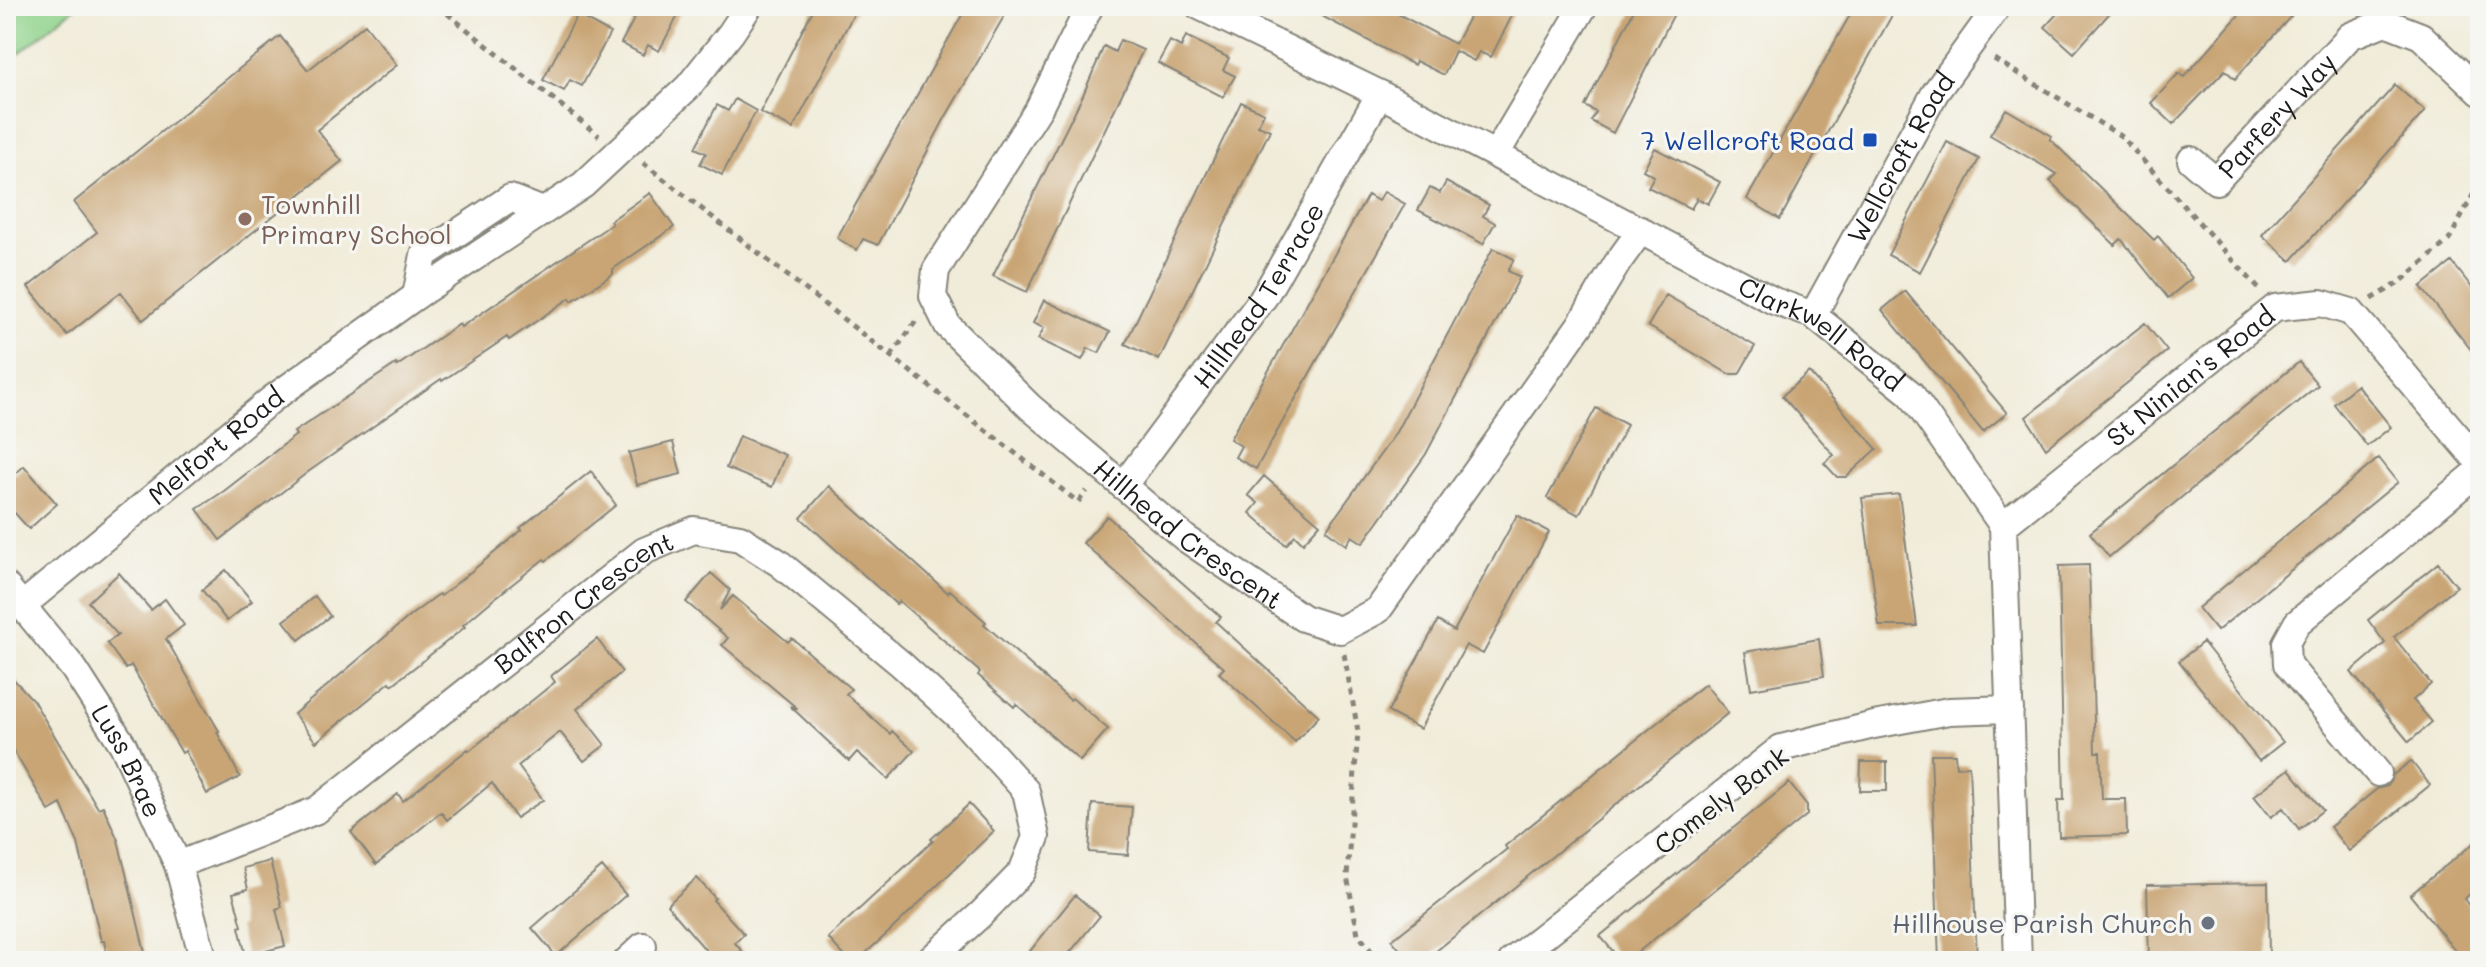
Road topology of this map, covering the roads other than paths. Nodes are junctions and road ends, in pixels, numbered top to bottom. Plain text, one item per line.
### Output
1 (749, 6) edge
2 (1090, 6) edge
3 (1199, 6) edge
4 (1584, 6) edge
5 (1998, 6) edge
6 (2480, 92) edge
7 (1380, 94) junction
8 (1496, 154) junction
9 (2191, 160) dead end
10 (1641, 230) junction
11 (1813, 315) junction
12 (2480, 463) edge
13 (2480, 470) edge
14 (1114, 478) junction
15 (2003, 526) junction
16 (14, 596) edge
17 (2010, 709) junction
18 (2378, 773) dead end
19 (178, 865) junction
20 (204, 961) edge
21 (929, 961) edge
22 (1512, 961) edge
23 (2018, 961) edge

1 - 16 street, Melfort Road
2 - 14 street, Hillhead Crescent
3 - 7 street, Clarkwell Road
4 - 8 street
5 - 11 street, Wellcroft Road
6 - 9 street, Parfery Way
7 - 8 street, Clarkwell Road
7 - 14 street, Hillhead Terrace
8 - 10 street, Clarkwell Road
10 - 11 street, Clarkwell Road
10 - 14 street, Hillhead Crescent
11 - 15 street, Clarkwell Road
12 - 15 street, St Ninian's Road
13 - 18 street
15 - 17 street
16 - 19 street, Luss Brae
17 - 22 street, Comely Bank
17 - 23 street
19 - 20 street, Luss Brae
19 - 21 street, Balfron Crescent

